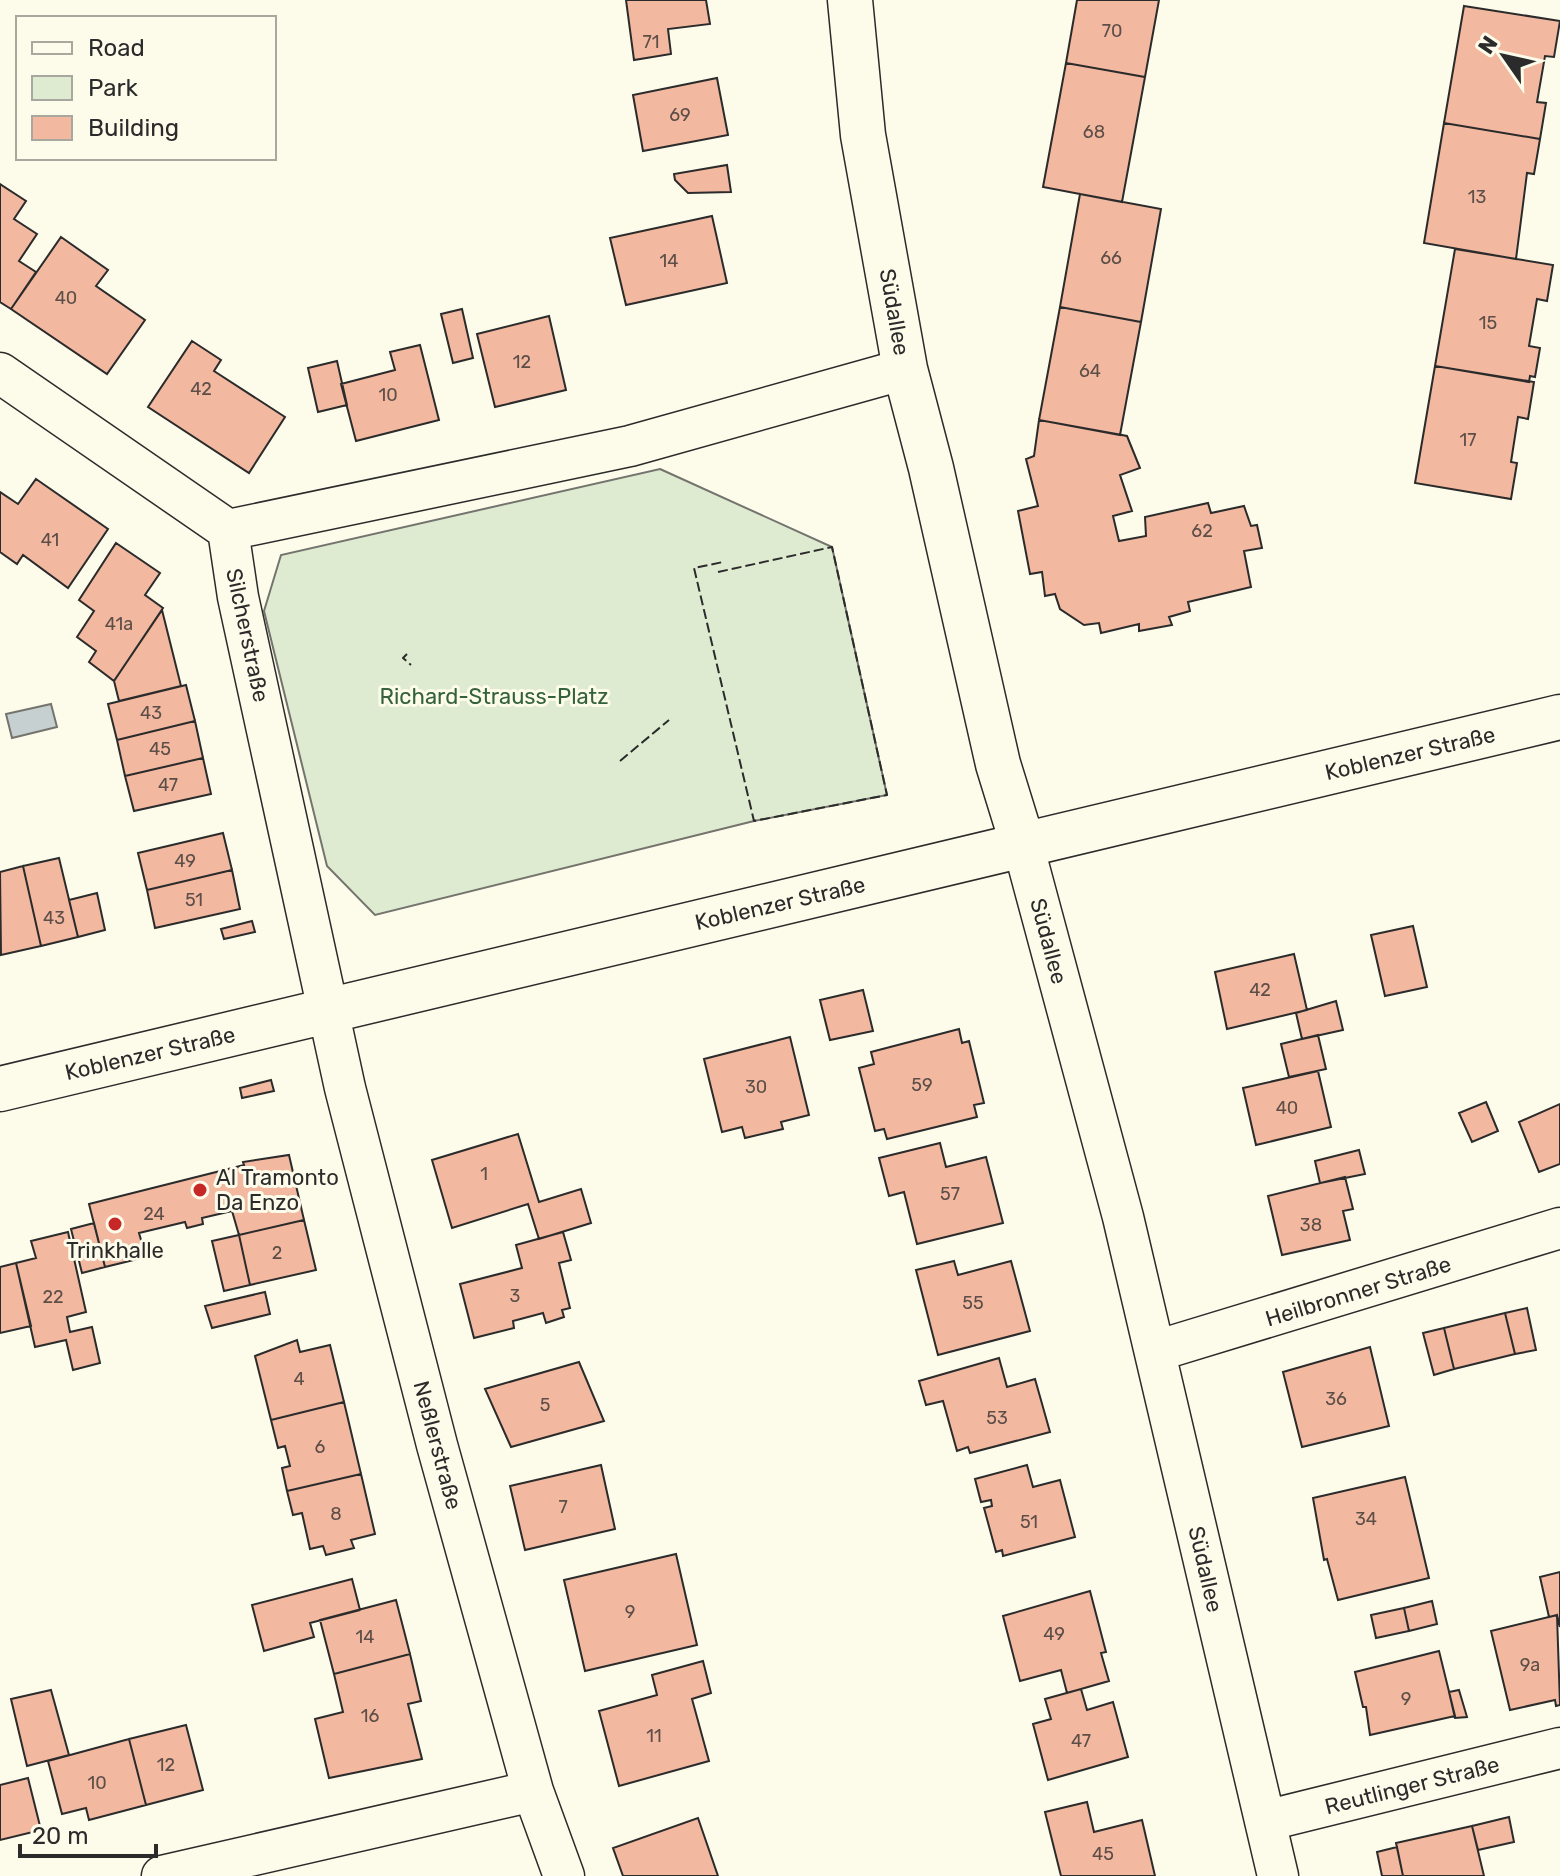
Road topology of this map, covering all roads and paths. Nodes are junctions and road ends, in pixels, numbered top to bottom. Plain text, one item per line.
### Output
1 (850, 0) edge
2 (905, 369) junction
3 (0, 373) edge
4 (228, 530) junction
5 (1560, 717) edge
6 (1023, 845) junction
7 (327, 1010) junction
8 (0, 1089) edge
9 (1560, 1228) edge
10 (1156, 1351) junction
11 (1560, 1748) edge
12 (533, 1791) junction
13 (1265, 1821) junction
14 (162, 1876) edge
15 (564, 1876) edge
16 (1278, 1876) edge

1 - 2 main road, Südallee
2 - 4 street
2 - 6 main road, Südallee
3 - 4 street
4 - 7 street, Silcherstraße
5 - 6 main road, Koblenzer Straße
6 - 7 main road, Koblenzer Straße
6 - 10 street, Südallee
7 - 8 main road, Koblenzer Straße
7 - 12 street, Neßlerstraße
9 - 10 street, Heilbronner Straße
10 - 13 street, Südallee
11 - 13 street, Reutlinger Straße
12 - 14 street
12 - 15 street, Neßlerstraße
13 - 16 street, Südallee

